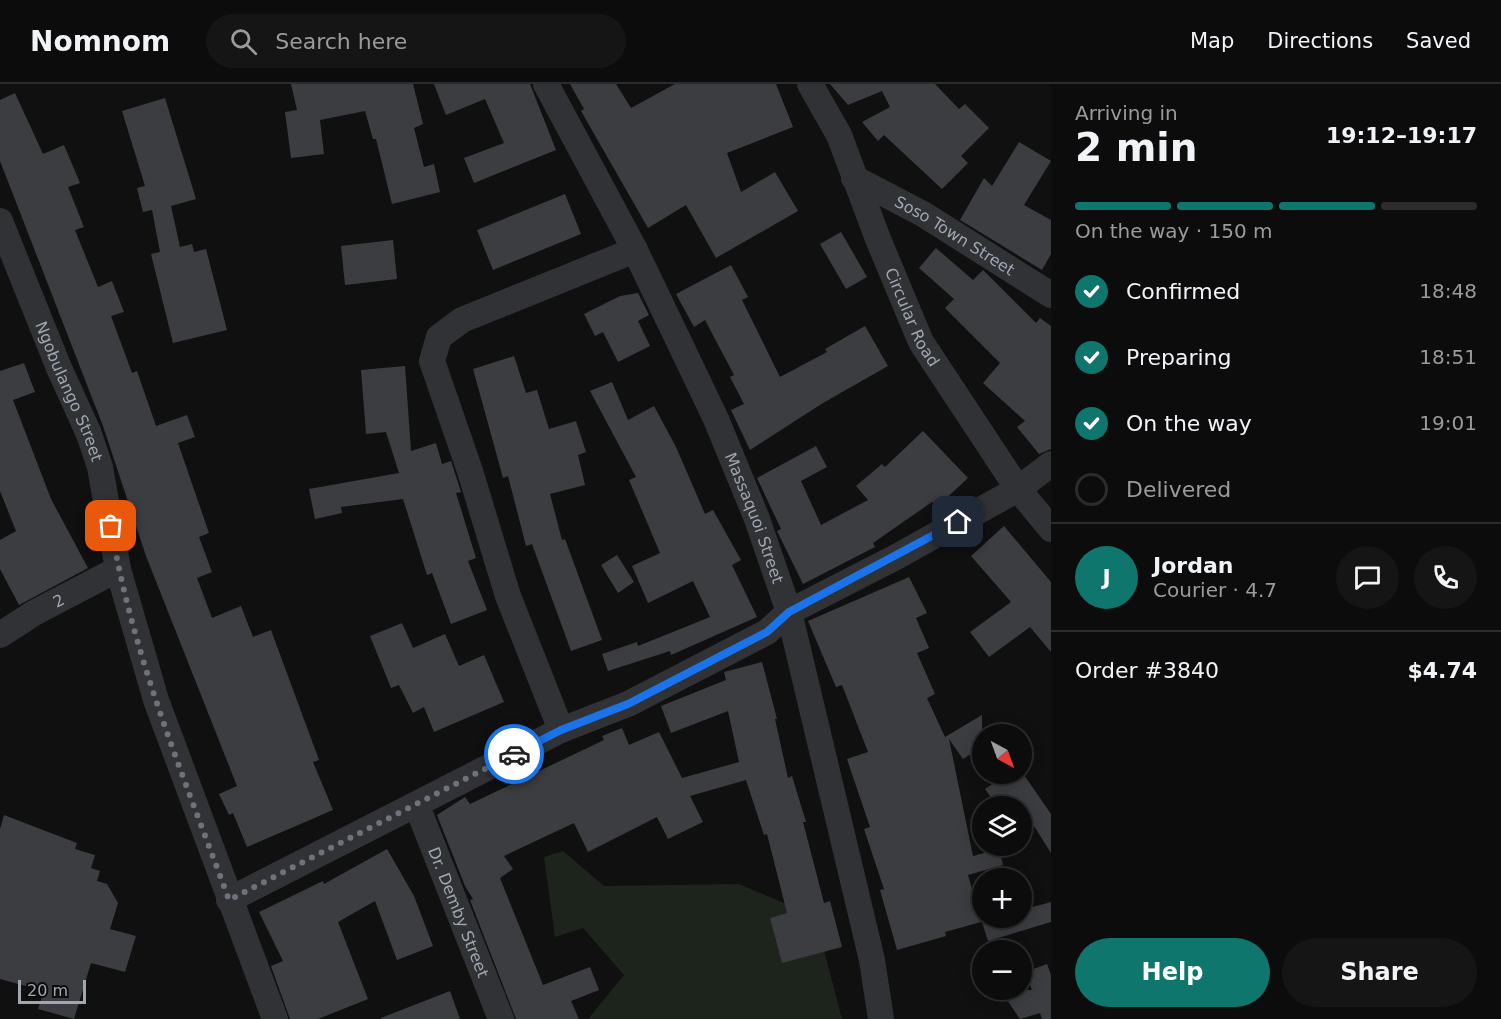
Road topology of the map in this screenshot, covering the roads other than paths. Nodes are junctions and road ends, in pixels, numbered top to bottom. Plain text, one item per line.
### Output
1 (546, 84) edge
2 (810, 84) edge
3 (854, 178) junction
4 (0, 221) edge
5 (635, 250) junction
6 (1051, 295) edge
7 (1051, 464) edge
8 (1018, 489) junction
9 (1051, 529) edge
10 (118, 569) junction
11 (789, 612) junction
12 (0, 635) edge
13 (561, 730) junction
14 (417, 806) junction
15 (229, 900) junction
16 (275, 1019) edge
17 (501, 1019) edge
18 (881, 1019) edge

1 - 5 street, Massaquoi Street
2 - 3 street, Circular Road
3 - 6 street, Soso Town Street
3 - 8 street, Circular Road
4 - 10 street, Ngobulango Street
5 - 11 street, Massaquoi Street
5 - 13 street
7 - 8 street
8 - 9 street, Circular Road
8 - 11 street
10 - 12 street, 2
10 - 15 street, Ngobulango Street
11 - 13 street
11 - 18 street, Massaquoi Street
13 - 14 street
14 - 15 street
14 - 17 street, Dr. Demby Street
15 - 16 street, Ngobulango Street

